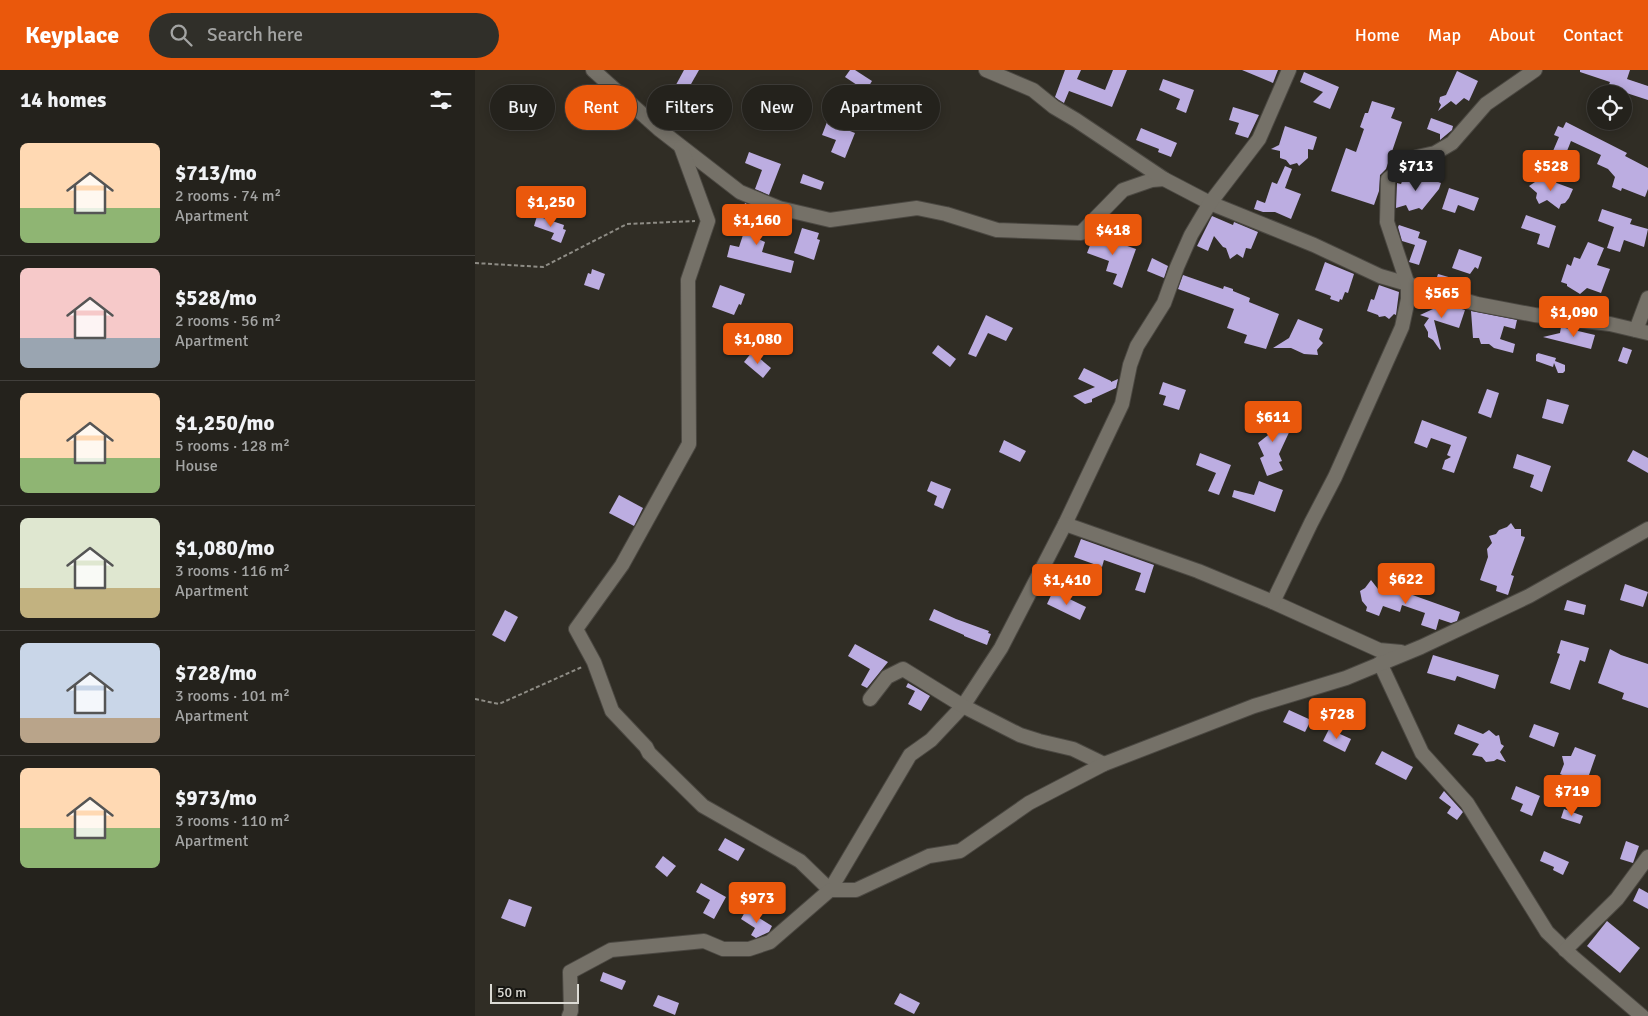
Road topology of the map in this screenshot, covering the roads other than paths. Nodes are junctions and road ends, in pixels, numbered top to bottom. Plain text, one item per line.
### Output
1 (593, 70) edge
2 (986, 70) edge
3 (1289, 70) edge
4 (1535, 70) edge
5 (681, 147) junction
6 (1164, 179) junction
7 (1210, 203) junction
8 (1408, 285) junction
9 (1648, 298) edge
10 (1642, 332) edge
11 (1065, 524) junction
12 (1648, 529) edge
13 (1273, 602) junction
14 (1404, 652) junction
15 (1380, 663) junction
16 (869, 699) dead end
17 (963, 706) junction
18 (1104, 764) junction
19 (1648, 857) edge
20 (830, 890) junction
21 (1565, 950) junction
22 (569, 1016) edge
23 (1642, 1016) edge

1 - 5 street
2 - 6 street
3 - 7 street
4 - 8 street
5 - 6 street
5 - 20 street
6 - 7 street
7 - 8 street
7 - 11 street
8 - 10 street
8 - 13 street
9 - 10 street
11 - 13 street
11 - 17 street
12 - 14 street
13 - 14 street
14 - 15 street
15 - 18 street
15 - 21 street
16 - 17 street
17 - 18 street
17 - 20 street
18 - 20 street
19 - 21 street
20 - 22 street
21 - 23 street

